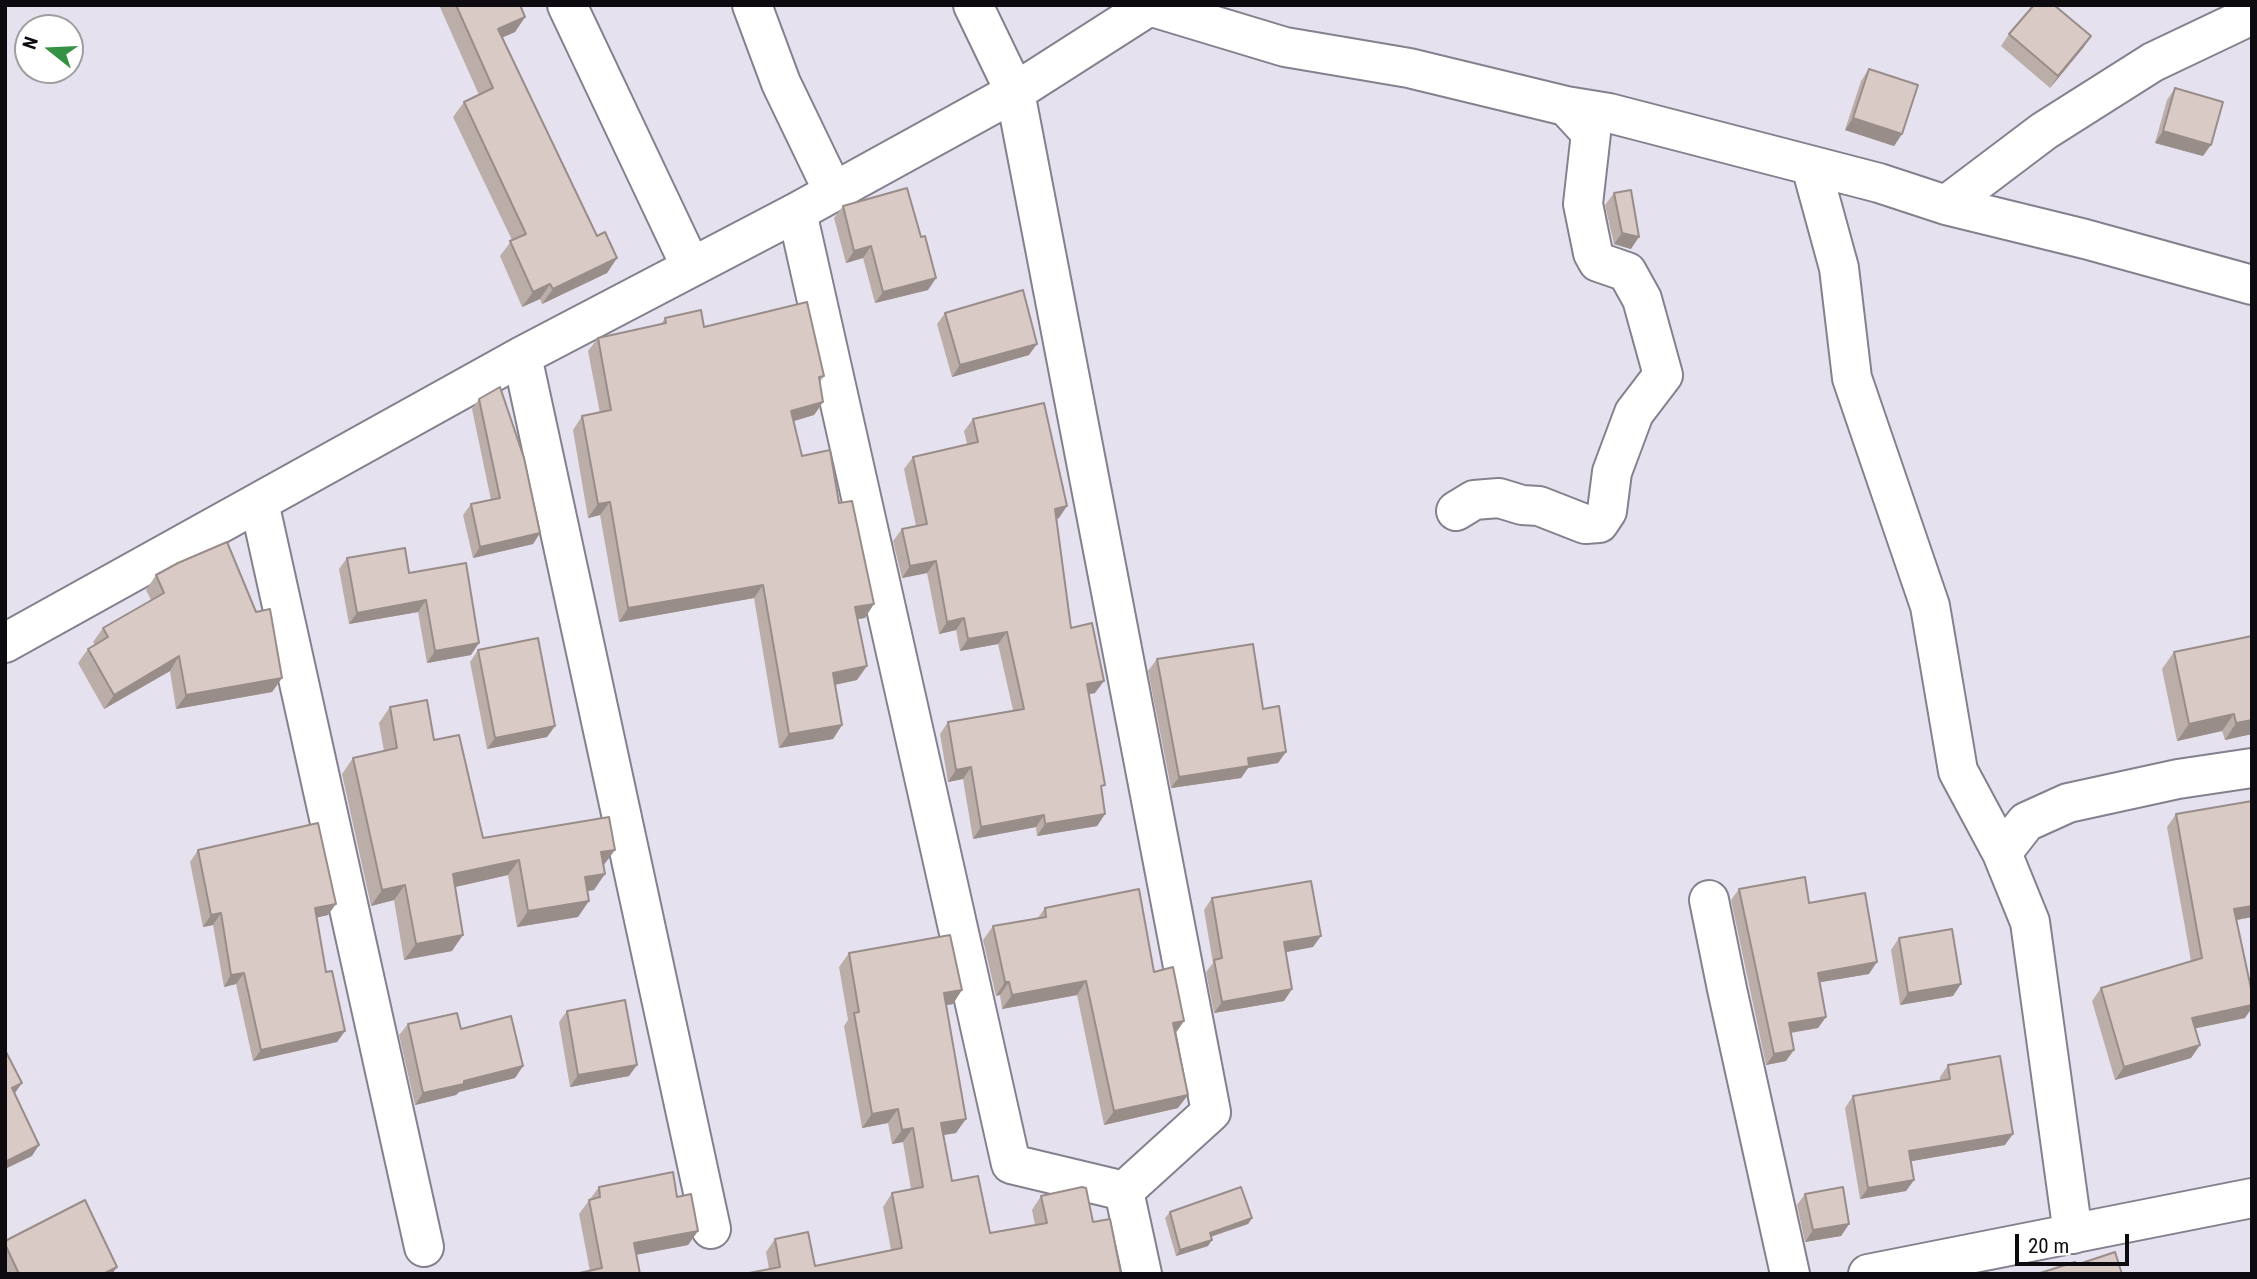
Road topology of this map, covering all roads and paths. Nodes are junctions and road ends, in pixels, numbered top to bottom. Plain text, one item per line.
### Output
1 (567, 5) edge
2 (751, 5) edge
3 (973, 5) edge
4 (1150, 6) edge
5 (2252, 15) edge
6 (1015, 92) junction
7 (1566, 106) junction
8 (1811, 166) junction
9 (833, 191) junction
10 (1946, 205) junction
11 (797, 212) junction
12 (691, 267) junction
13 (2252, 285) edge
14 (522, 356) junction
15 (259, 502) junction
16 (1456, 511) dead end
17 (5, 643) edge
18 (2252, 768) edge
19 (2002, 853) junction
20 (1709, 900) dead end
21 (1124, 1191) junction
22 (2252, 1198) edge
23 (710, 1229) dead end
24 (2073, 1234) junction
25 (424, 1247) dead end
26 (1142, 1274) edge
27 (1790, 1274) edge
28 (1868, 1274) edge

1 - 12 street
2 - 9 street
3 - 6 street
4 - 6 street
4 - 7 street
5 - 10 street
6 - 9 street
6 - 21 street
7 - 8 street
7 - 16 street
8 - 10 street
8 - 19 street
9 - 11 street
10 - 13 street
11 - 12 street
11 - 21 street
12 - 14 street
14 - 15 street
14 - 23 street
15 - 17 street
15 - 25 street
18 - 19 street
19 - 24 street
20 - 27 street
21 - 26 street
22 - 24 street
24 - 28 street

